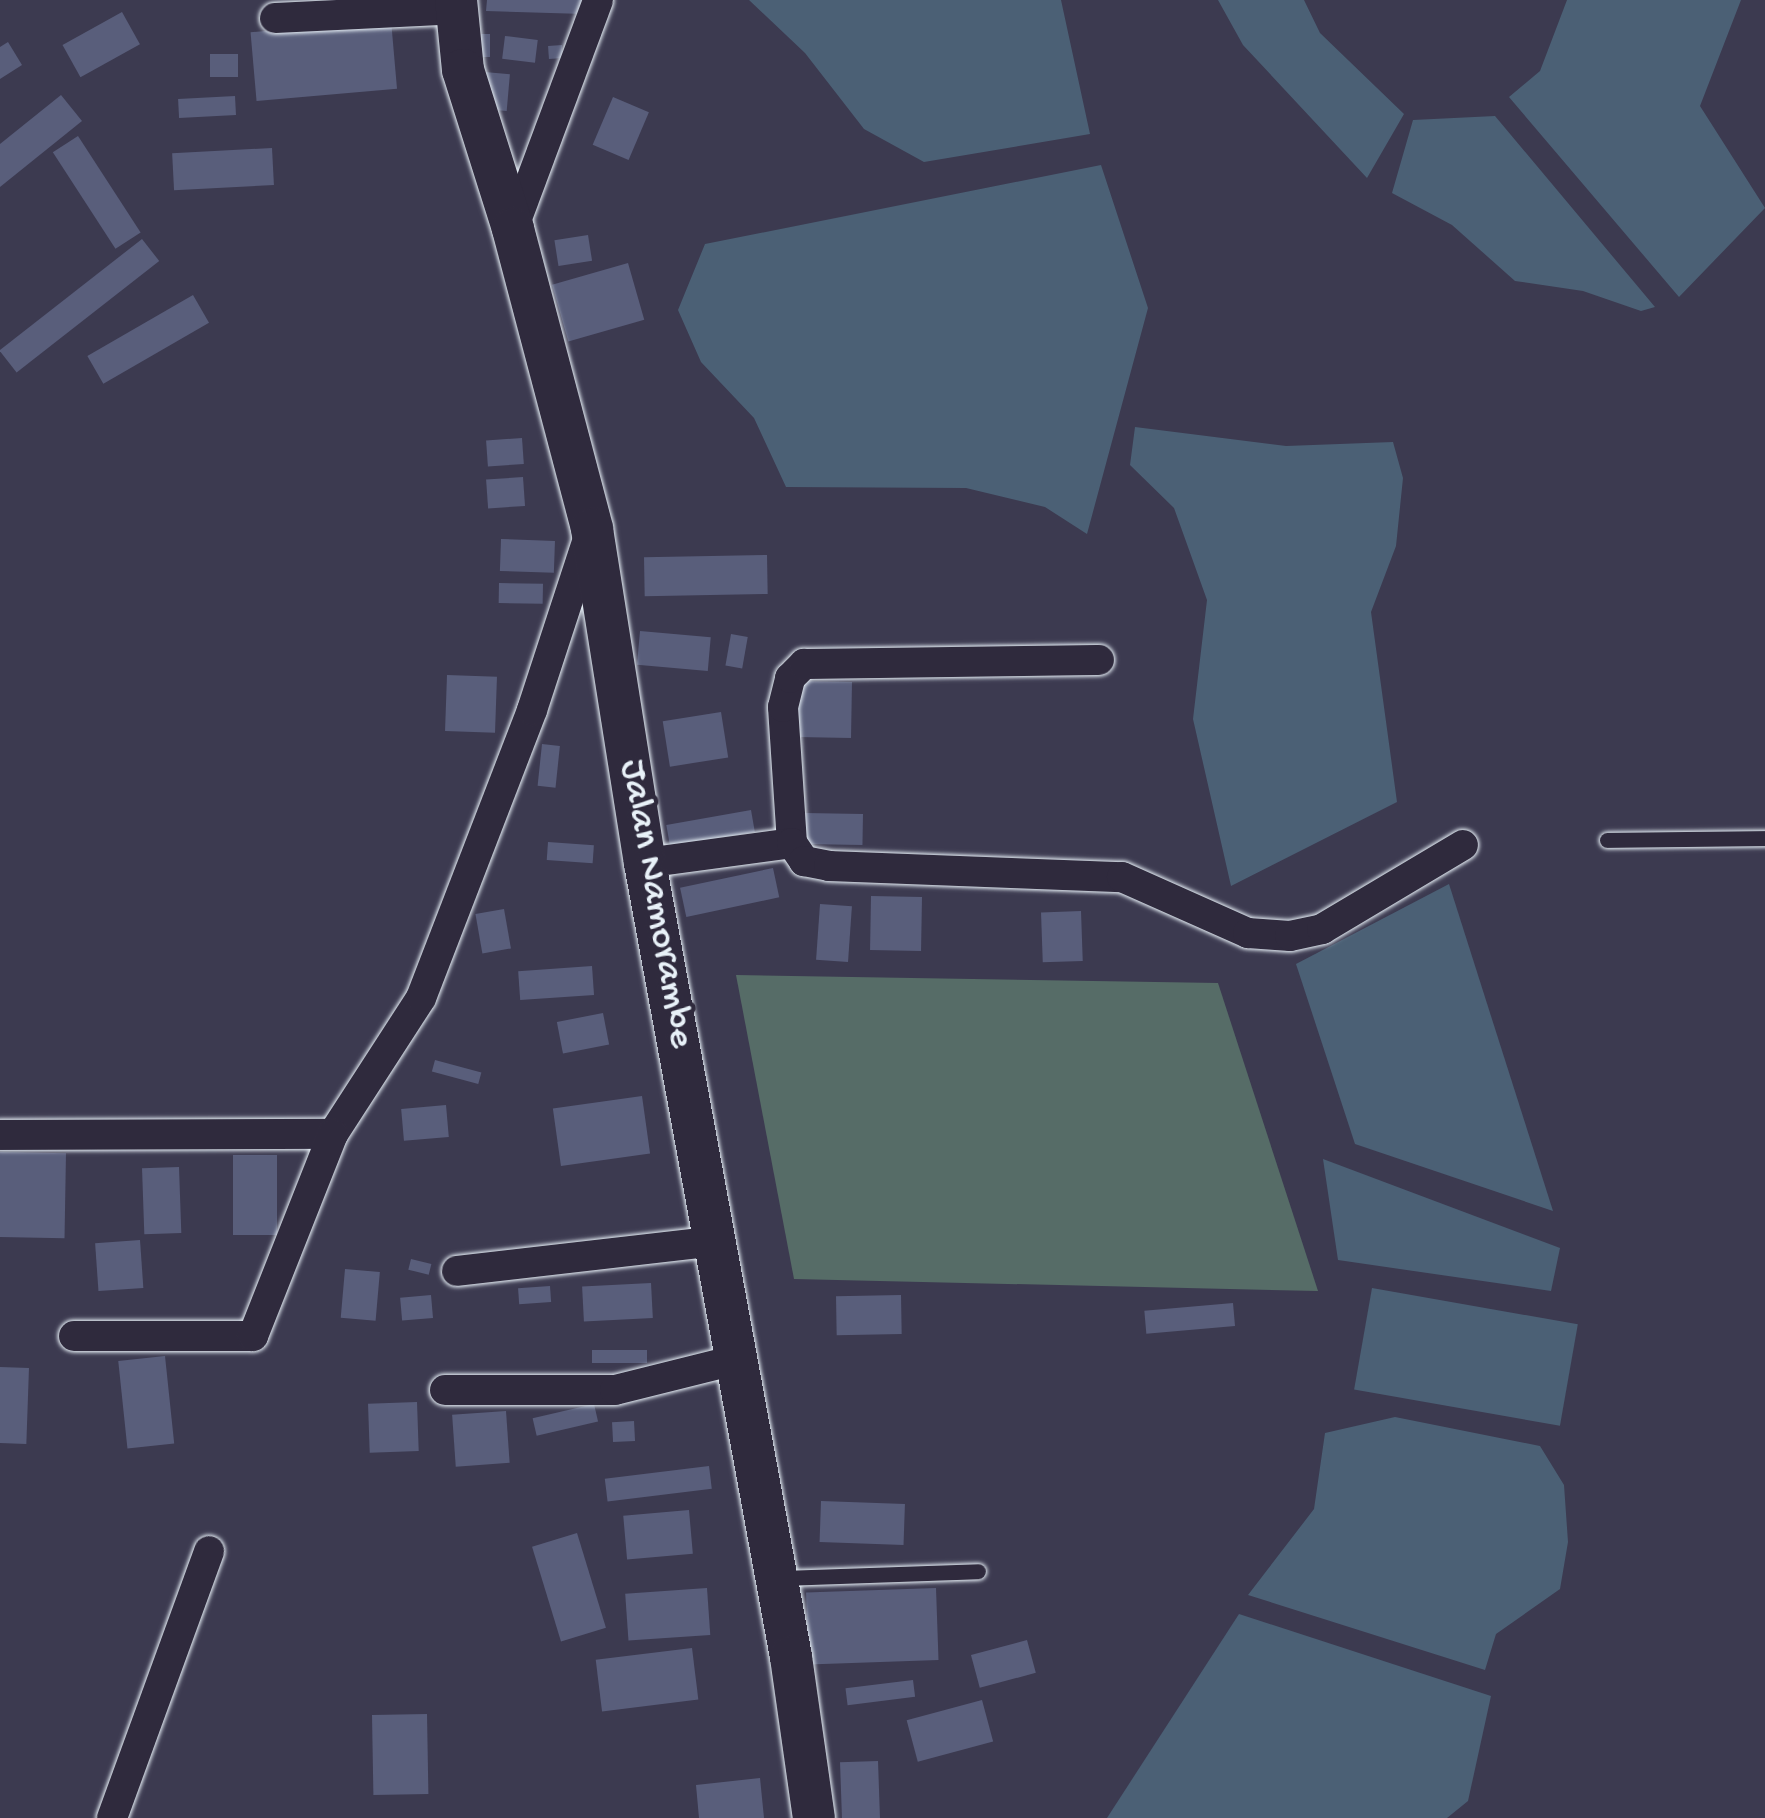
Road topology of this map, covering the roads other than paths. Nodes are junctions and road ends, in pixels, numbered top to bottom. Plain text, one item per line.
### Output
1 (598, 0) edge
2 (456, 4) edge
3 (275, 18) dead end
4 (514, 230) junction
5 (592, 528) junction
6 (1100, 660) dead end
7 (1765, 838) edge
8 (1607, 840) dead end
9 (792, 843) junction
10 (1463, 845) dead end
11 (645, 863) junction
12 (333, 1134) junction
13 (0, 1136) edge
14 (718, 1241) junction
15 (456, 1271) dead end
16 (74, 1336) dead end
17 (739, 1359) junction
18 (445, 1390) dead end
19 (209, 1552) dead end
20 (978, 1572) dead end
21 (778, 1578) junction
22 (112, 1818) edge
23 (814, 1818) edge

1 - 4 street
2 - 3 street
2 - 4 main road, Jalan Namorambe
4 - 5 main road, Jalan Namorambe
5 - 11 main road, Jalan Namorambe
5 - 12 street
6 - 9 street
7 - 8 lane
9 - 10 street
9 - 11 street
11 - 14 main road, Jalan Namorambe
12 - 13 street
12 - 16 street
14 - 15 street
14 - 17 main road, Jalan Namorambe
17 - 18 street
17 - 21 main road, Jalan Namorambe
19 - 22 street
20 - 21 lane
21 - 23 main road, Jalan Namorambe

